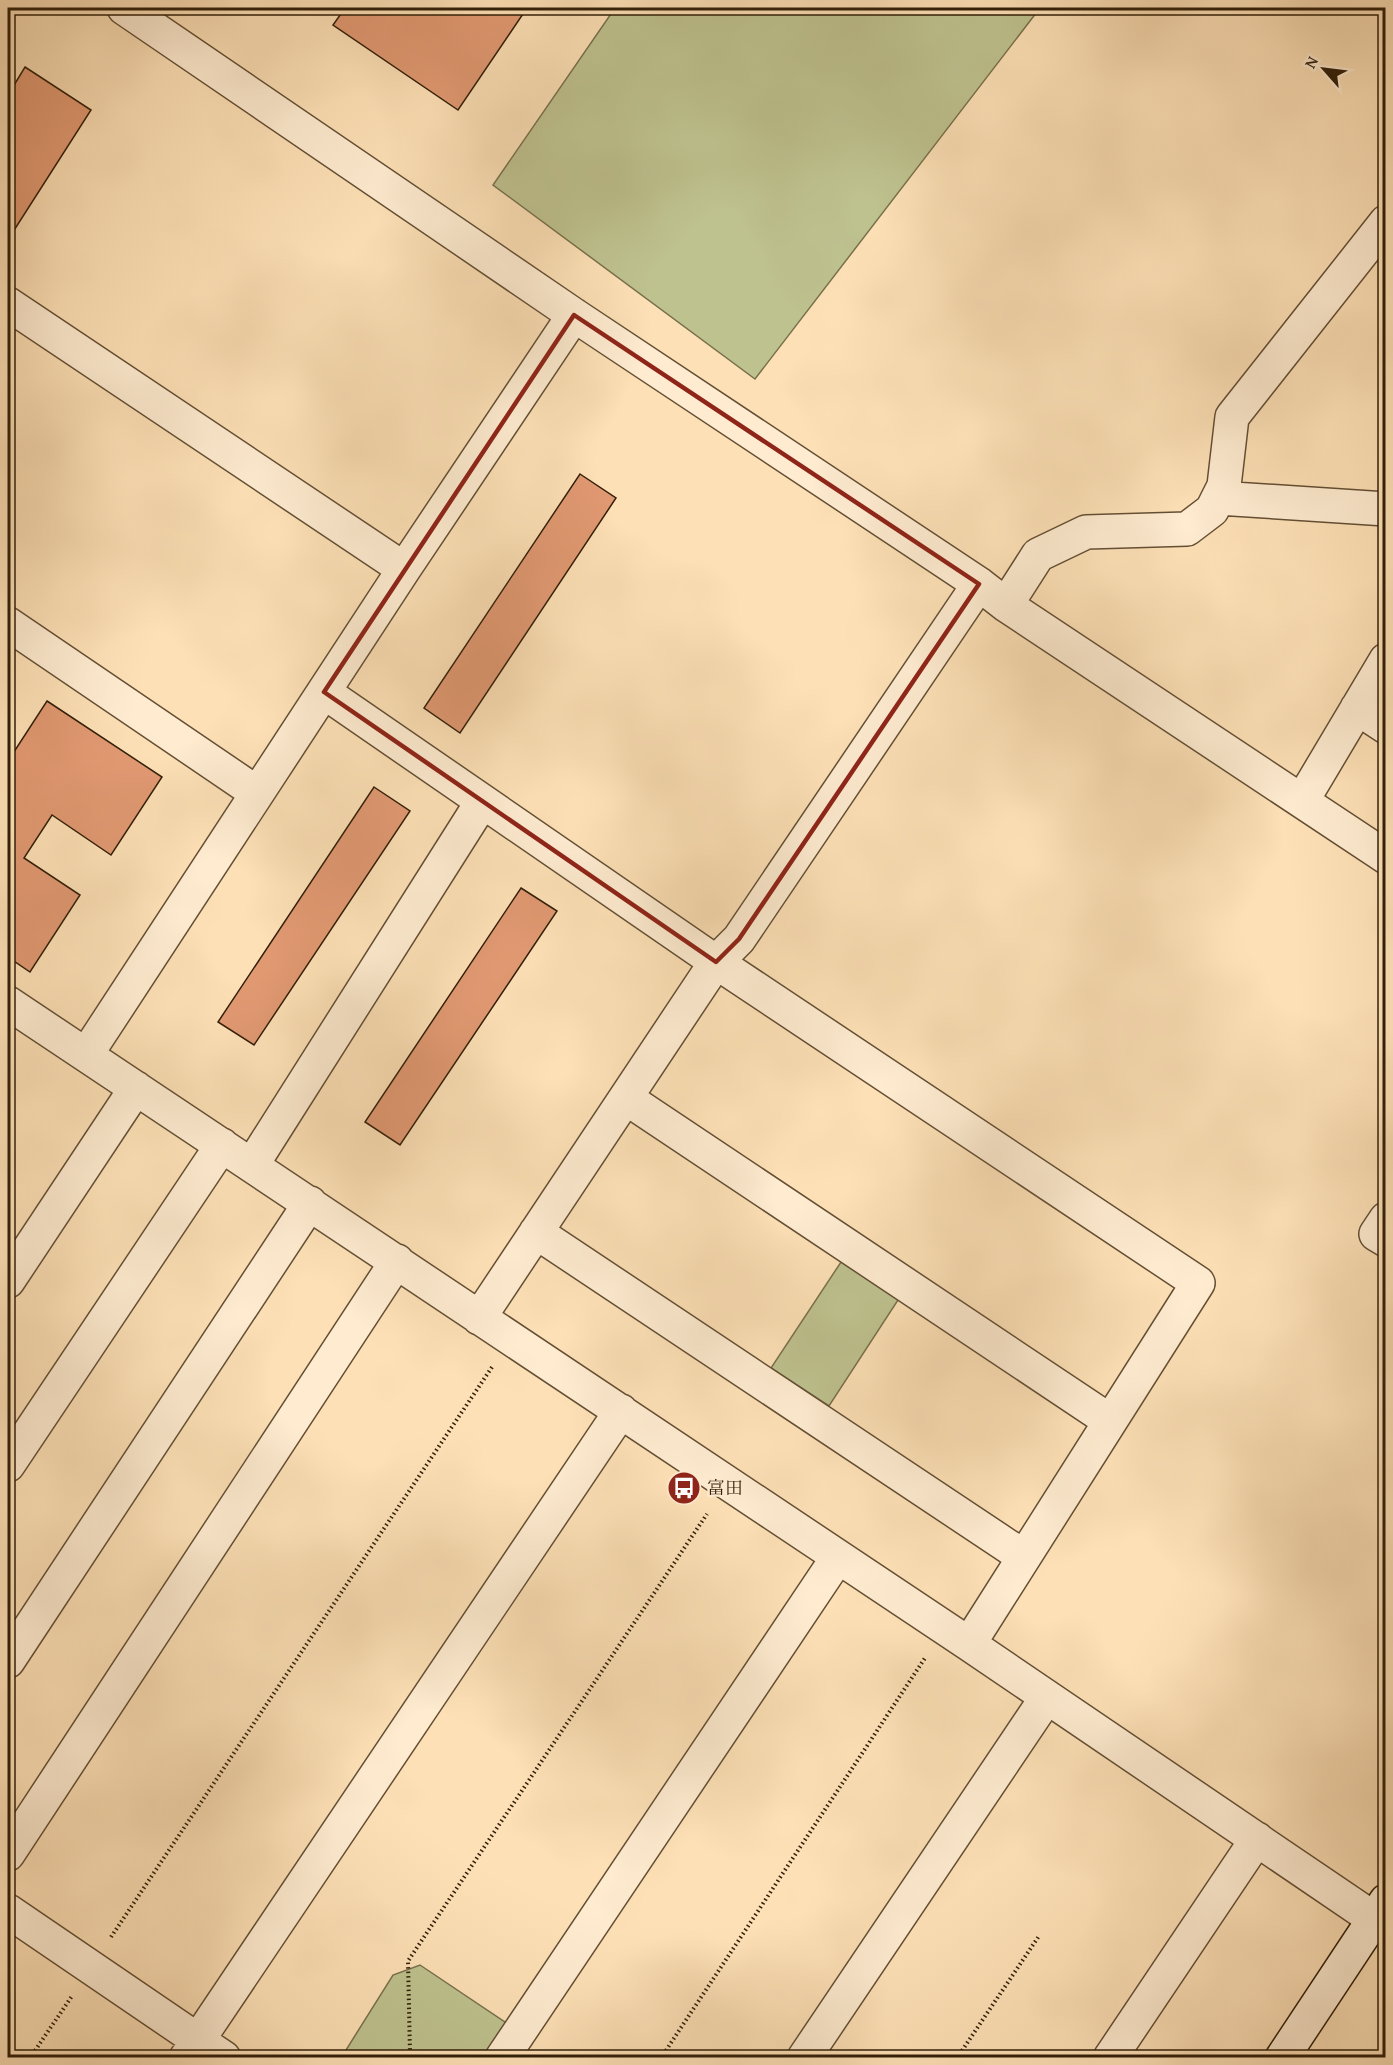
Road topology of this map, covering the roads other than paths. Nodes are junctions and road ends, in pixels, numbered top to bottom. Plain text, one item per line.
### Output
1 (124, 8) edge
2 (1386, 222) edge
3 (8, 304) edge
4 (574, 315) junction
5 (1218, 498) junction
6 (1386, 508) edge
7 (404, 569) junction
8 (979, 584) junction
9 (1006, 605) junction
10 (8, 624) edge
11 (1386, 660) edge
12 (324, 692) junction
13 (1357, 708) junction
14 (1386, 727) edge
15 (257, 793) junction
16 (1302, 801) junction
17 (482, 802) junction
18 (1386, 857) edge
19 (717, 962) junction
20 (8, 1003) edge
21 (86, 1054) junction
22 (136, 1088) junction
23 (626, 1098) junction
24 (222, 1145) junction
25 (252, 1165) junction
26 (310, 1203) junction
27 (1386, 1219) edge
28 (536, 1232) junction
29 (1386, 1240) edge
30 (397, 1261) junction
31 (8, 1281) edge
32 (479, 1318) junction
33 (621, 1411) junction
34 (1110, 1421) junction
35 (8, 1465) edge
36 (838, 1557) junction
37 (1024, 1557) junction
38 (957, 1636) junction
39 (8, 1661) edge
40 (1047, 1697) junction
41 (1257, 1839) junction
42 (8, 1854) edge
43 (1380, 1910) edge
44 (8, 1911) edge
45 (202, 2052) edge
46 (502, 2058) edge
47 (804, 2058) edge
48 (1110, 2058) edge
49 (1282, 2058) edge

1 - 4 street
2 - 5 street
3 - 7 street
4 - 7 street
4 - 8 street
5 - 6 street
5 - 9 street
7 - 12 street
8 - 9 street
8 - 19 street
9 - 16 street
10 - 15 street
11 - 13 street
12 - 15 street
12 - 17 street
13 - 14 street
13 - 16 street
15 - 21 street
16 - 18 street
17 - 19 street
17 - 25 street
19 - 23 street
19 - 34 street
20 - 21 street
21 - 22 street
22 - 24 street
22 - 31 street
23 - 28 street
23 - 34 street
24 - 25 street
24 - 35 street
25 - 26 street
26 - 30 street
26 - 39 street
27 - 29 street
28 - 32 street
28 - 37 street
30 - 32 street
30 - 42 street
32 - 33 street
33 - 36 street
33 - 45 street
34 - 37 street
36 - 38 street
36 - 46 street
37 - 38 street
38 - 40 street
40 - 41 street
40 - 47 street
41 - 43 street
41 - 48 street
43 - 49 street
44 - 45 street

